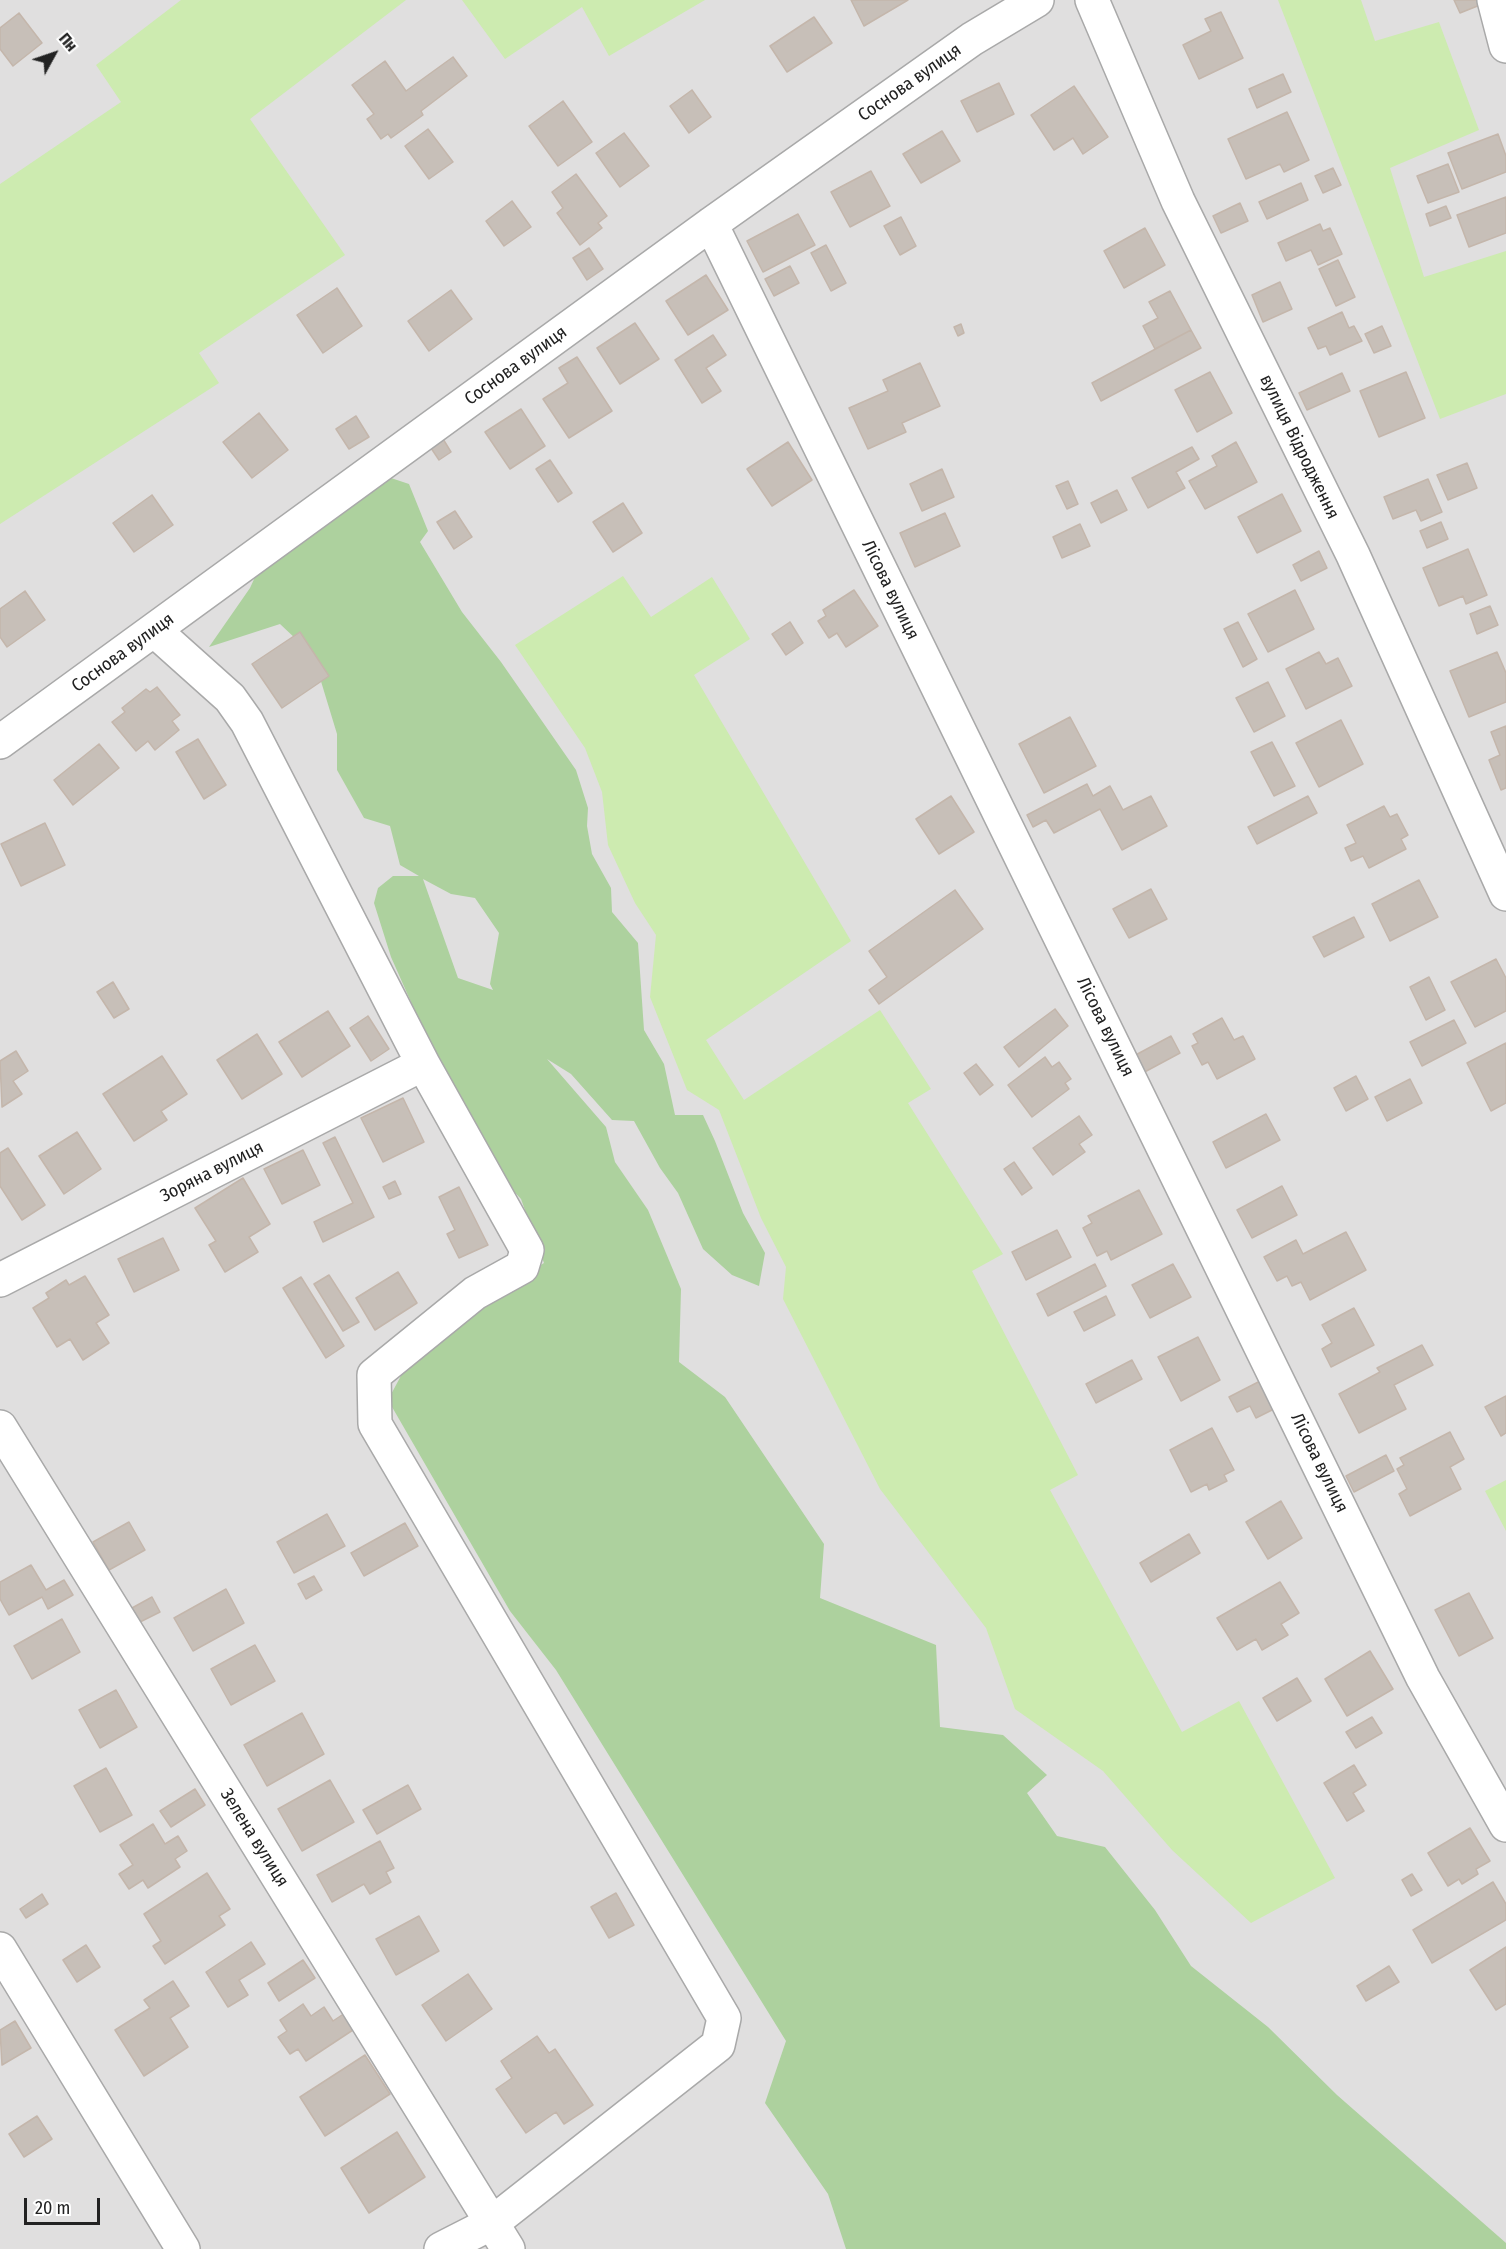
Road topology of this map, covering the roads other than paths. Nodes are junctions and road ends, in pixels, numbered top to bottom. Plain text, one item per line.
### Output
1 (1038, 0) edge
2 (1092, 0) edge
3 (1494, 0) edge
4 (1506, 46) edge
5 (711, 224) junction
6 (154, 630) junction
7 (0, 742) edge
8 (1506, 894) edge
9 (423, 1064) junction
10 (0, 1280) edge
11 (0, 1427) edge
12 (1506, 1825) edge
13 (0, 1949) edge
14 (500, 2236) edge
15 (183, 2249) edge
16 (441, 2249) edge

1 - 5 street, Соснова вулиця
2 - 8 street, вулиця Відродження
3 - 4 street
5 - 6 street, Соснова вулиця
5 - 12 street, Лісова вулиця
6 - 7 street, Соснова вулиця
6 - 9 street
9 - 10 street, Зоряна вулиця
9 - 14 street
11 - 14 street, Зелена вулиця
13 - 15 street
14 - 16 street

